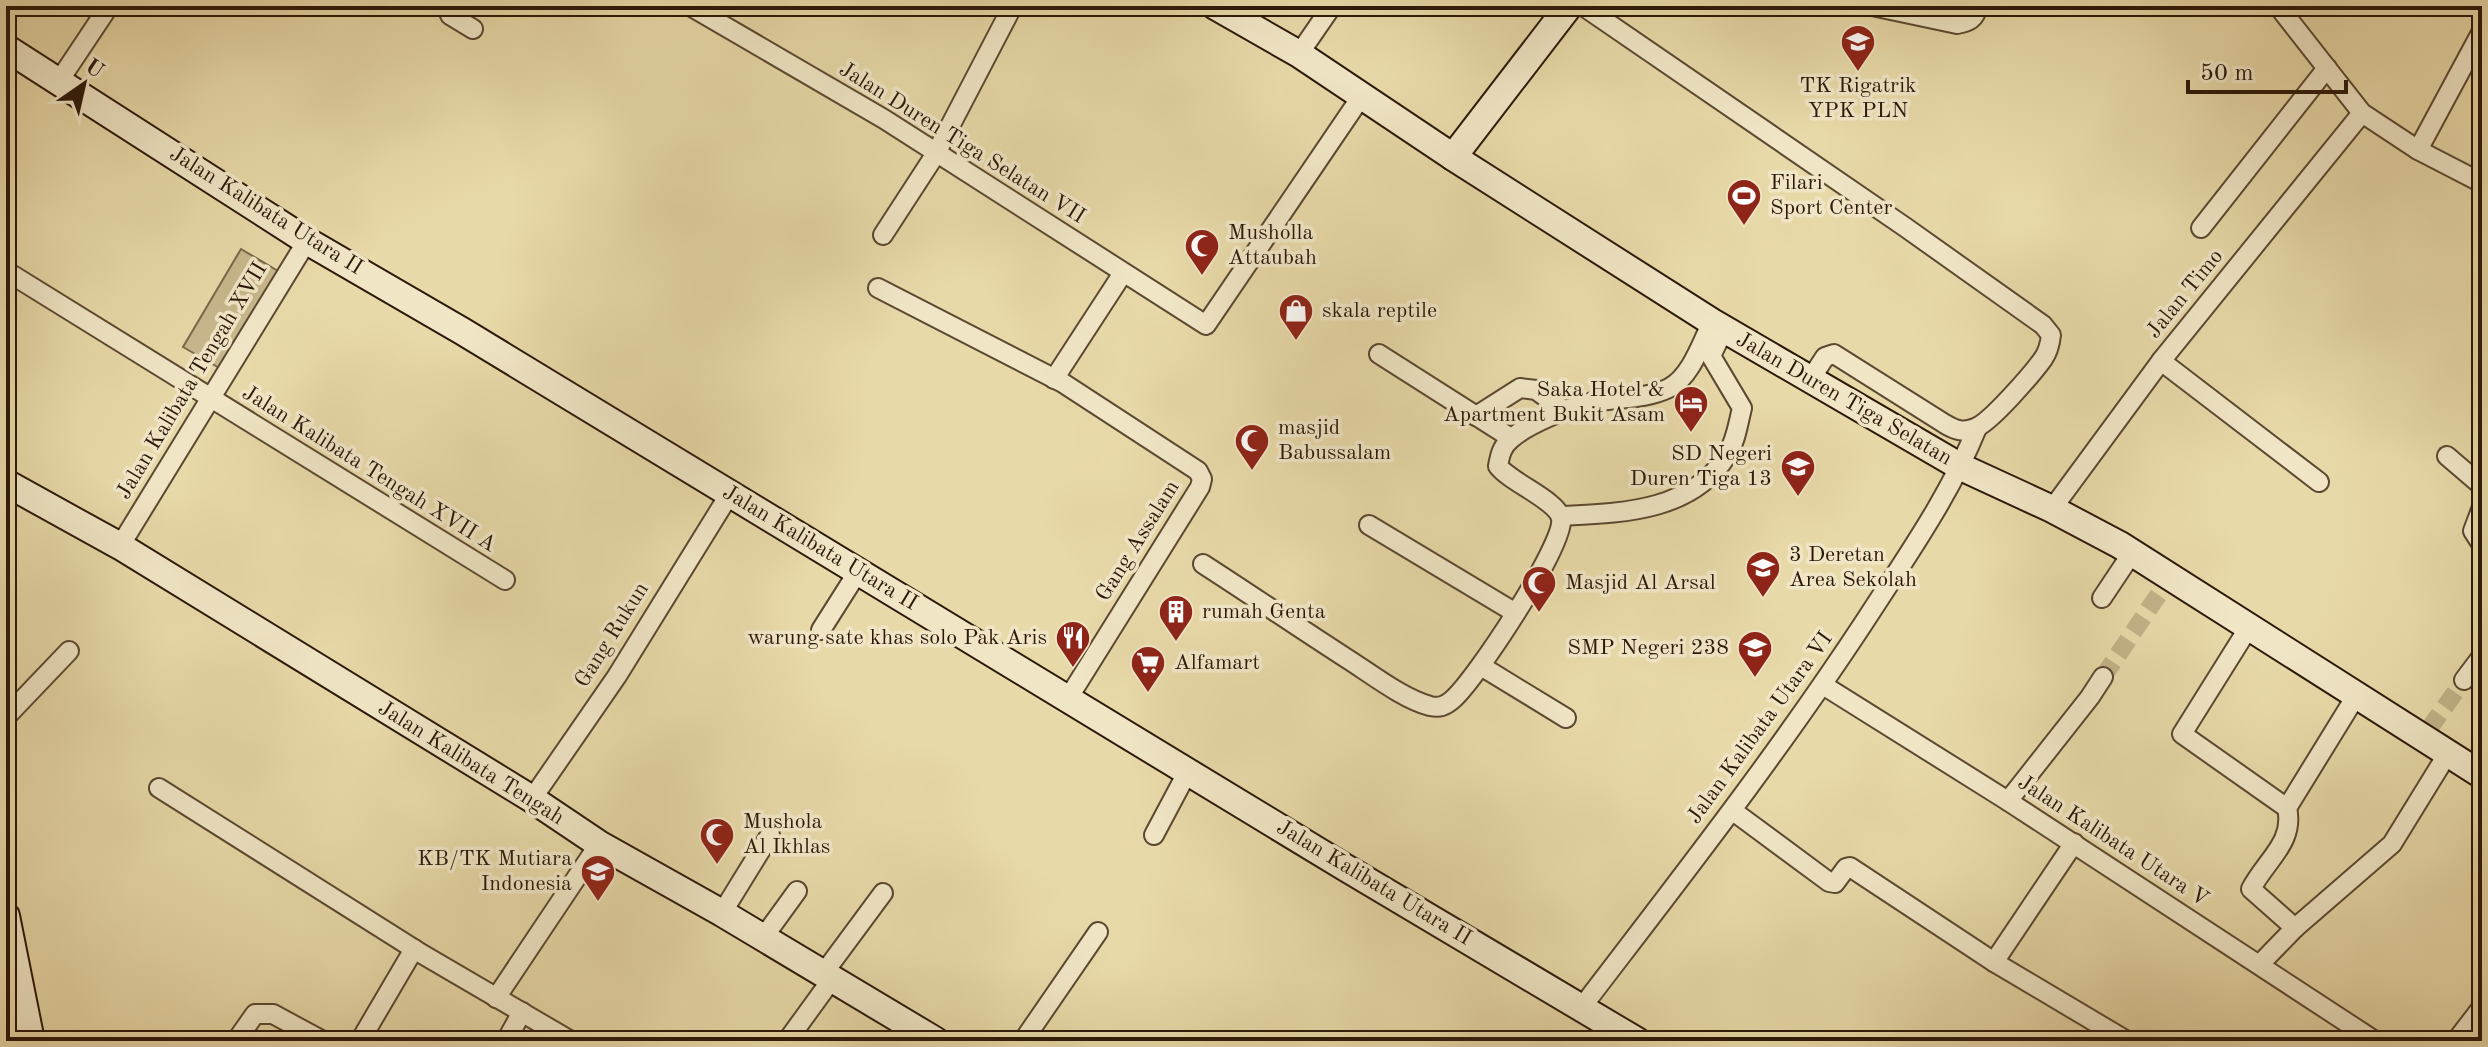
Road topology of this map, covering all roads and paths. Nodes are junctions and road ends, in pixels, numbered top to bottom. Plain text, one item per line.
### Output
1 (109, 6) edge
2 (447, 6) edge
3 (1215, 6) edge
4 (1332, 6) edge
5 (1569, 6) edge
6 (1583, 6) edge
7 (1872, 6) edge
8 (1978, 6) edge
9 (2278, 6) edge
10 (698, 8) edge
11 (1010, 11) dead end
12 (473, 29) dead end
13 (2482, 31) edge
14 (6, 48) edge
15 (1299, 54) junction
16 (2327, 68) junction
17 (59, 81) junction
18 (1363, 94) junction
19 (2362, 113) junction
20 (2418, 150) junction
21 (935, 155) junction
22 (1453, 157) junction
23 (2482, 183) edge
24 (2201, 228) dead end
25 (883, 235) dead end
26 (307, 241) junction
27 (6, 271) edge
28 (1123, 273) junction
29 (878, 288) dead end
30 (1718, 325) junction
31 (1379, 354) dead end
32 (1695, 355) junction
33 (2161, 361) junction
34 (1718, 369) junction
35 (1054, 379) junction
36 (1810, 380) junction
37 (209, 398) junction
38 (1565, 411) junction
39 (1476, 416) junction
40 (1977, 428) junction
41 (1511, 438) junction
42 (2447, 456) dead end
43 (1961, 467) junction
44 (2319, 482) dead end
45 (6, 483) edge
46 (2482, 486) edge
47 (729, 495) junction
48 (2482, 507) edge
49 (2052, 509) junction
50 (1561, 516) junction
51 (1369, 525) dead end
52 (2482, 545) edge
53 (120, 546) junction
54 (2132, 553) junction
55 (1203, 564) dead end
56 (859, 570) junction
57 (505, 580) dead end
58 (2102, 598) dead end
59 (1514, 612) junction
60 (2249, 627) junction
61 (821, 630) dead end
62 (69, 651) dead end
63 (2482, 656) edge
64 (1481, 666) junction
65 (2103, 677) tunnel mouth
66 (2464, 680) tunnel mouth
67 (1823, 685) junction
68 (2356, 696) junction
69 (1069, 697) junction
70 (6, 717) edge
71 (1566, 718) dead end
72 (2448, 753) junction
73 (1188, 771) junction
74 (2482, 775) edge
75 (159, 788) dead end
76 (532, 799) junction
77 (2008, 801) junction
78 (2287, 808) junction
79 (1733, 811) junction
80 (770, 835) dead end
81 (1154, 835) dead end
82 (2074, 843) junction
83 (599, 844) junction
84 (797, 891) dead end
85 (883, 893) dead end
86 (722, 913) junction
87 (6, 916) edge
88 (2295, 928) junction
89 (1098, 932) dead end
90 (763, 938) junction
91 (414, 949) junction
92 (1994, 962) junction
93 (2260, 964) junction
94 (828, 976) junction
95 (496, 998) junction
96 (1582, 1007) junction
97 (2482, 1007) edge
98 (522, 1012) junction
99 (31, 1041) edge
100 (236, 1041) edge
101 (323, 1041) edge
102 (360, 1041) edge
103 (506, 1041) edge
104 (571, 1041) edge
105 (787, 1041) edge
106 (936, 1041) edge
107 (1023, 1041) edge
108 (1637, 1041) edge
109 (2127, 1041) edge
110 (2375, 1041) edge
111 (2456, 1041) edge

1 - 17 street
2 - 12 street
3 - 15 street, Jalan Duren Tiga Selatan
4 - 15 street
5 - 22 street
6 - 40 street
7 - 8 street
9 - 16 street
10 - 21 street, Jalan Duren Tiga Selatan VII
11 - 21 street
13 - 20 street
14 - 17 street, Jalan Kalibata Utara II
15 - 18 street, Jalan Duren Tiga Selatan
16 - 19 street
16 - 24 street
17 - 26 street, Jalan Kalibata Utara II
18 - 22 street, Jalan Duren Tiga Selatan
18 - 28 street, Jalan Duren Tiga Selatan VII
19 - 20 street
19 - 33 street, Jalan Timo
20 - 23 street
21 - 25 street
21 - 28 street, Jalan Duren Tiga Selatan VII
22 - 30 street, Jalan Duren Tiga Selatan
26 - 37 street, Jalan Kalibata Tengah XVII
26 - 47 street, Jalan Kalibata Utara II
27 - 37 street, Jalan Kalibata Tengah XVII A
28 - 35 street
29 - 35 street
30 - 32 street
30 - 34 street
30 - 36 street, Jalan Duren Tiga Selatan
31 - 39 street
32 - 34 street
32 - 38 street
33 - 44 street
33 - 49 street, Jalan Timo
34 - 50 street
35 - 69 street, Gang Assalam
36 - 40 street
36 - 43 street, Jalan Duren Tiga Selatan
37 - 53 street, Jalan Kalibata Tengah XVII
37 - 57 street, Jalan Kalibata Tengah XVII A
38 - 39 street
38 - 41 street
39 - 41 street
40 - 43 street, Jalan Kalibata Utara VI
41 - 50 street
42 - 46 street
43 - 49 street, Jalan Duren Tiga Selatan
43 - 67 street, Jalan Kalibata Utara VI
45 - 53 street, Jalan Kalibata Tengah
47 - 56 street, Jalan Kalibata Utara II
47 - 76 street, Gang Rukun
48 - 52 street
49 - 54 street, Jalan Duren Tiga Selatan
50 - 59 street
51 - 59 street
53 - 76 street, Jalan Kalibata Tengah
54 - 58 street
54 - 60 street, Jalan Duren Tiga Selatan
55 - 64 street
56 - 61 street
56 - 69 street, Jalan Kalibata Utara II
59 - 64 street
60 - 68 street, Jalan Duren Tiga Selatan
60 - 78 street
62 - 70 street
63 - 66 street
64 - 71 street
65 - 77 street
67 - 77 street, Jalan Kalibata Utara V
67 - 79 street, Jalan Kalibata Utara VI
68 - 72 street, Jalan Duren Tiga Selatan
68 - 78 street
69 - 73 street, Jalan Kalibata Utara II
72 - 74 street, Jalan Duren Tiga Selatan
72 - 88 street
73 - 81 street
73 - 96 street, Jalan Kalibata Utara II
75 - 91 street
76 - 83 street, Jalan Kalibata Tengah
77 - 82 street, Jalan Kalibata Utara V
78 - 88 street
79 - 92 street
79 - 96 street, Jalan Kalibata Utara VI
80 - 86 street
82 - 92 street
82 - 93 street, Jalan Kalibata Utara V
83 - 86 street, Jalan Kalibata Tengah
83 - 95 street
84 - 90 street
85 - 94 street
86 - 90 street, Jalan Kalibata Tengah
87 - 99 street
88 - 93 street
89 - 107 street
90 - 94 street, Jalan Kalibata Tengah
91 - 95 street
91 - 102 street
92 - 109 street
93 - 110 street, Jalan Kalibata Utara V
94 - 105 street
94 - 106 street, Jalan Kalibata Tengah
95 - 98 street
96 - 108 street, Jalan Kalibata Utara II
97 - 111 street
98 - 103 street
98 - 104 street
100 - 101 street

